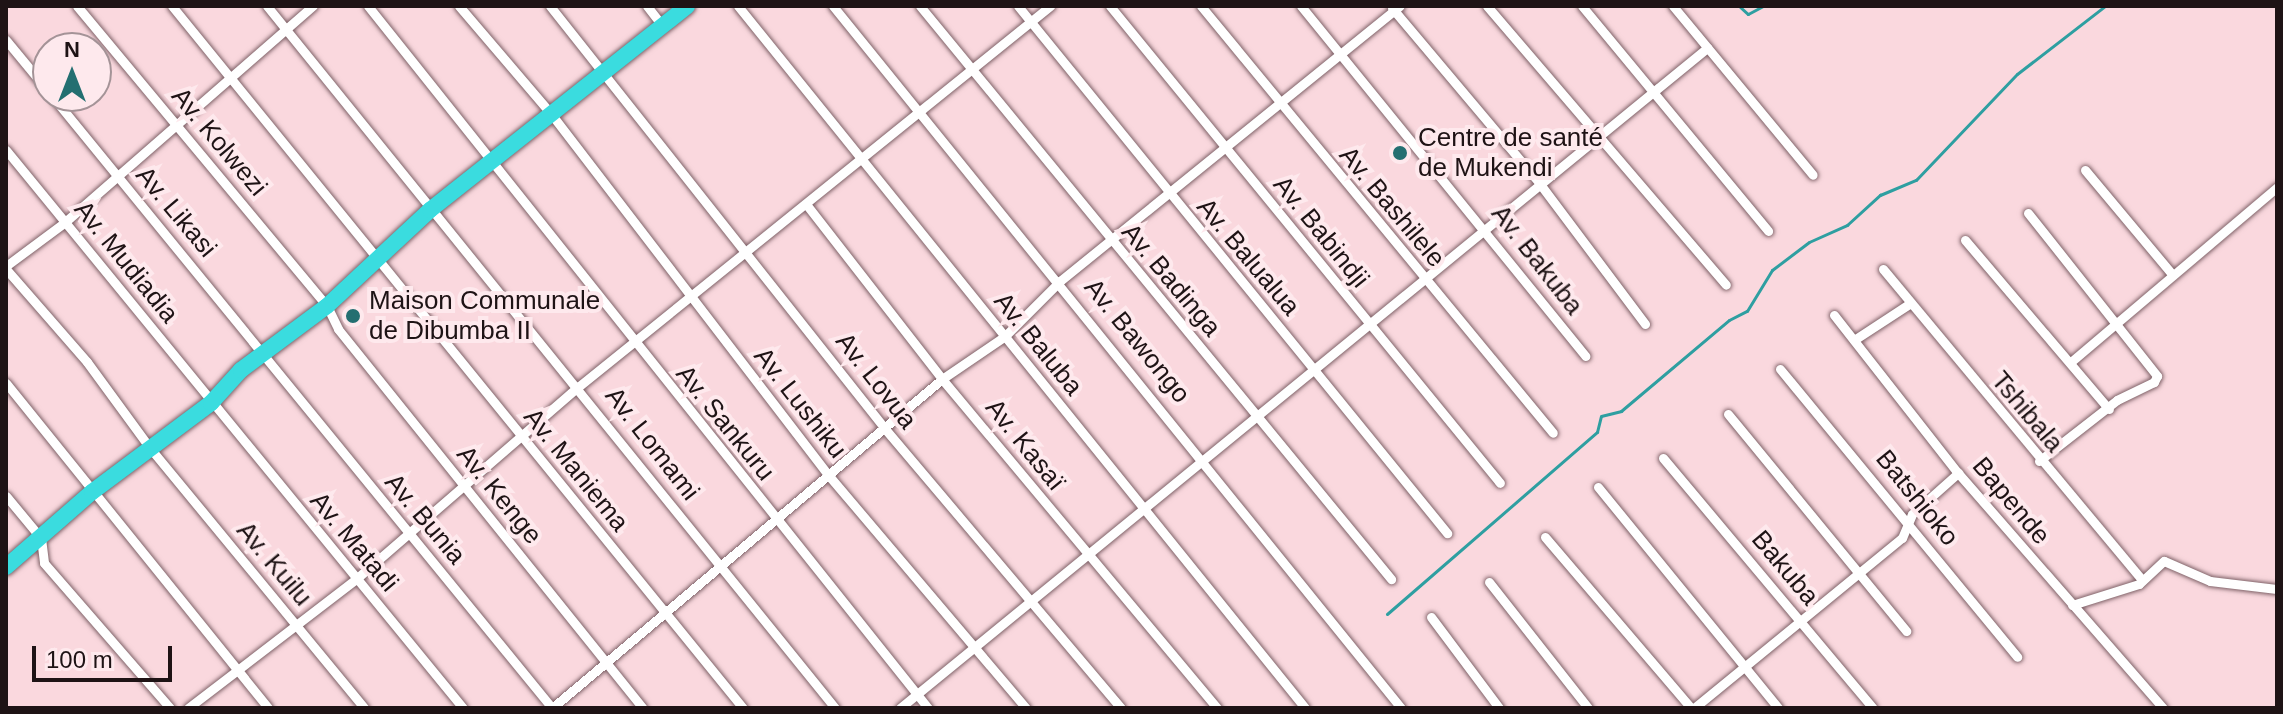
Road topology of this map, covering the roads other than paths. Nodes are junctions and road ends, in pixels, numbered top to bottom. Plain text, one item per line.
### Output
1 (77, 6) edge
2 (172, 6) edge
3 (267, 6) edge
4 (313, 6) edge
5 (368, 6) edge
6 (459, 6) edge
7 (550, 6) edge
8 (647, 6) edge
9 (687, 6) edge
10 (738, 6) edge
11 (833, 6) edge
12 (920, 6) edge
13 (1018, 6) edge
14 (1050, 6) edge
15 (1110, 6) edge
16 (1201, 6) edge
17 (1301, 6) edge
18 (1487, 6) edge
19 (1582, 6) edge
20 (1673, 6) edge
21 (1395, 8) edge
22 (1030, 22) junction
23 (662, 25) junction
24 (285, 29) junction
25 (6, 40) edge
26 (1707, 48) junction
27 (1342, 52) junction
28 (972, 71) junction
29 (32, 72) edge
30 (606, 73) junction
31 (232, 76) junction
32 (1655, 90) junction
33 (1278, 105) junction
34 (65, 112) edge
35 (921, 112) junction
36 (552, 115) junction
37 (177, 127) junction
38 (1595, 136) junction
39 (6, 150) edge
40 (1225, 150) junction
41 (494, 161) junction
42 (860, 161) junction
43 (2085, 170) dead end
44 (1813, 175) dead end
45 (118, 177) junction
46 (1540, 184) junction
47 (2277, 187) edge
48 (1170, 196) junction
49 (806, 204) junction
50 (430, 210) junction
51 (2028, 213) dead end
52 (65, 222) junction
53 (1486, 229) junction
54 (1768, 231) dead end
55 (1965, 240) dead end
56 (1110, 243) junction
57 (746, 252) junction
58 (380, 256) junction
59 (6, 268) edge
60 (1883, 269) dead end
61 (2172, 274) junction
62 (1060, 281) junction
63 (1425, 281) junction
64 (1726, 285) dead end
65 (690, 297) junction
66 (1909, 304) junction
67 (327, 306) junction
68 (1834, 315) dead end
69 (2117, 320) junction
70 (1645, 324) dead end
71 (1370, 326) junction
72 (1005, 336) junction
73 (1854, 340) junction
74 (632, 343) junction
75 (1585, 356) dead end
76 (265, 357) junction
77 (2072, 361) junction
78 (1312, 369) junction
79 (1780, 369) dead end
80 (942, 379) junction
81 (6, 383) edge
82 (578, 387) junction
83 (211, 403) junction
84 (2109, 409) junction
85 (1728, 414) dead end
86 (1258, 416) junction
87 (886, 430) junction
88 (1553, 433) dead end
89 (519, 437) junction
90 (150, 448) junction
91 (1663, 458) dead end
92 (1203, 459) junction
93 (2039, 461) junction
94 (1958, 473) junction
95 (830, 477) junction
96 (1500, 483) dead end
97 (1598, 487) dead end
98 (466, 489) junction
99 (92, 492) junction
100 (6, 496) edge
101 (1140, 509) junction
102 (775, 521) junction
103 (1911, 525) junction
104 (409, 533) junction
105 (1447, 533) dead end
106 (1545, 537) dead end
107 (41, 538) junction
108 (1085, 553) junction
109 (719, 565) junction
110 (6, 567) edge
111 (1860, 573) junction
112 (356, 579) junction
113 (1391, 579) dead end
114 (2142, 580) junction
115 (1489, 582) dead end
116 (2277, 589) edge
117 (1028, 602) junction
118 (2072, 605) junction
119 (664, 612) junction
120 (1431, 617) dead end
121 (1799, 618) junction
122 (295, 623) junction
123 (1906, 631) dead end
124 (973, 648) junction
125 (2017, 657) dead end
126 (608, 665) junction
127 (1744, 667) junction
128 (236, 668) junction
129 (917, 695) junction
130 (170, 708) edge
131 (188, 708) edge
132 (268, 708) edge
133 (364, 708) edge
134 (463, 708) edge
135 (552, 708) edge
136 (643, 708) edge
137 (743, 708) edge
138 (835, 708) edge
139 (900, 708) edge
140 (928, 708) edge
141 (1026, 708) edge
142 (1121, 708) edge
143 (1217, 708) edge
144 (1305, 708) edge
145 (1401, 708) edge
146 (1499, 708) edge
147 (1588, 708) edge
148 (1692, 708) edge
149 (1778, 708) edge
150 (1873, 708) edge
151 (2163, 708) edge

1 - 37 street, Av. Kolwezi
2 - 31 street, Av. Maniema
3 - 24 street, Av. Lomami
4 - 24 street
5 - 41 street, Av. Sankuru
6 - 36 street, Av. Lushiku
7 - 30 street, Av. Lovua
8 - 23 street
9 - 23 highway
10 - 42 street, Av. Baluba
11 - 35 street, Av. Bawongo
12 - 28 street, Av. Badinga
13 - 22 street, Av. Balualua
14 - 22 street
15 - 40 street, Av. Babindji
16 - 33 street, Av. Bashilele
17 - 27 street, Av. Bakuba
18 - 38 street
19 - 32 street
20 - 26 street
21 - 27 street
21 - 46 street
22 - 28 street
22 - 48 street, Av. Balualua
23 - 30 highway
24 - 31 street
24 - 50 street, Av. Lomami
25 - 29 street
26 - 32 street
26 - 44 street
27 - 33 street
27 - 53 street, Av. Bakuba
28 - 35 street
28 - 56 street, Av. Badinga
30 - 36 highway
30 - 57 street, Av. Lovua
31 - 37 street
31 - 58 street, Av. Maniema
32 - 38 street
32 - 54 street
33 - 40 street
33 - 63 street, Av. Bashilele
34 - 45 street, Av. Likasi
35 - 42 street
35 - 62 street, Av. Bawongo
36 - 41 highway
36 - 65 street, Av. Lushiku
37 - 45 street
37 - 67 street, Av. Kolwezi
38 - 46 street
38 - 64 street
39 - 52 street, Av. Mudiadia
40 - 48 street
40 - 71 street, Av. Babindji
41 - 50 highway
41 - 74 street, Av. Sankuru
42 - 49 street
42 - 72 street, Av. Baluba
43 - 61 street
45 - 52 street
45 - 76 street, Av. Likasi
46 - 53 street
46 - 70 street
47 - 61 street
48 - 56 street
48 - 78 street, Av. Balualua
49 - 57 street
49 - 80 street, Av. Kasaï
50 - 58 highway
50 - 82 street, Av. Lomami
51 - 69 street
52 - 59 street
52 - 83 street, Av. Mudiadia
53 - 63 street
53 - 75 street, Av. Bakuba
55 - 77 street
56 - 62 street
56 - 86 street, Av. Badinga
57 - 65 street
57 - 87 street, Av. Lovua
58 - 67 highway
58 - 89 street, Av. Maniema
59 - 90 street, Av. Kuilu
60 - 66 street, Tshibala
61 - 69 street
62 - 72 street
62 - 92 street, Av. Bawongo
63 - 71 street
63 - 88 street, Av. Bashilele
65 - 74 street
65 - 95 street, Av. Lushiku
66 - 73 street
66 - 93 street, Tshibala
67 - 76 highway
67 - 98 street, Av. Kenge
68 - 73 street, Bapende
69 - 77 street
69 - 84 street
71 - 78 street
71 - 96 street, Av. Babindji
72 - 80 street
72 - 101 street, Av. Baluba
73 - 94 street, Bapende
74 - 82 street
74 - 102 street, Av. Sankuru
76 - 83 highway
76 - 104 street, Av. Bunia
77 - 84 street
78 - 86 street
78 - 105 street, Av. Balualua
79 - 103 street, Batshioko
80 - 87 street
80 - 108 street, Av. Kasaï
81 - 99 street
82 - 89 street
82 - 109 street, Av. Lomami
83 - 90 highway
83 - 112 street, Av. Matadi
84 - 93 street
85 - 111 street
86 - 92 street
86 - 113 street, Av. Badinga
87 - 95 street
87 - 117 street, Av. Lovua
89 - 98 street
89 - 119 street, Av. Maniema
90 - 99 highway
90 - 122 street, Av. Kuilu
91 - 121 street, Bakuba
92 - 101 street
92 - 145 street, Av. Bawongo
93 - 114 street, Tshibala
94 - 103 street
94 - 118 street, Bapende
95 - 102 street
95 - 124 street, Av. Lushiku
97 - 127 street
98 - 104 street
98 - 126 street, Av. Kenge
99 - 107 highway
99 - 128 street
100 - 107 street
101 - 108 street
101 - 144 street, Av. Baluba
102 - 109 street
102 - 129 street, Av. Sankuru
103 - 111 street
103 - 125 street, Batshioko
104 - 112 street
104 - 135 street, Av. Bunia
106 - 148 street
107 - 110 highway
107 - 130 street
108 - 117 street
108 - 143 street, Av. Kasaï
109 - 119 street
109 - 138 street, Av. Lomami
111 - 121 street
111 - 123 street
112 - 122 street
112 - 134 street, Av. Matadi
114 - 116 street
114 - 118 street
115 - 147 street
117 - 124 street
117 - 142 street, Av. Lovua
118 - 151 street, Bapende
119 - 126 street
119 - 137 street, Av. Maniema
120 - 146 street
121 - 127 street
121 - 150 street, Bakuba
122 - 128 street
122 - 133 street, Av. Kuilu
124 - 129 street
124 - 141 street, Av. Lushiku
126 - 135 street
126 - 136 street, Av. Kenge
127 - 148 street
127 - 149 street
128 - 131 street
128 - 132 street
129 - 139 street
129 - 140 street, Av. Sankuru

